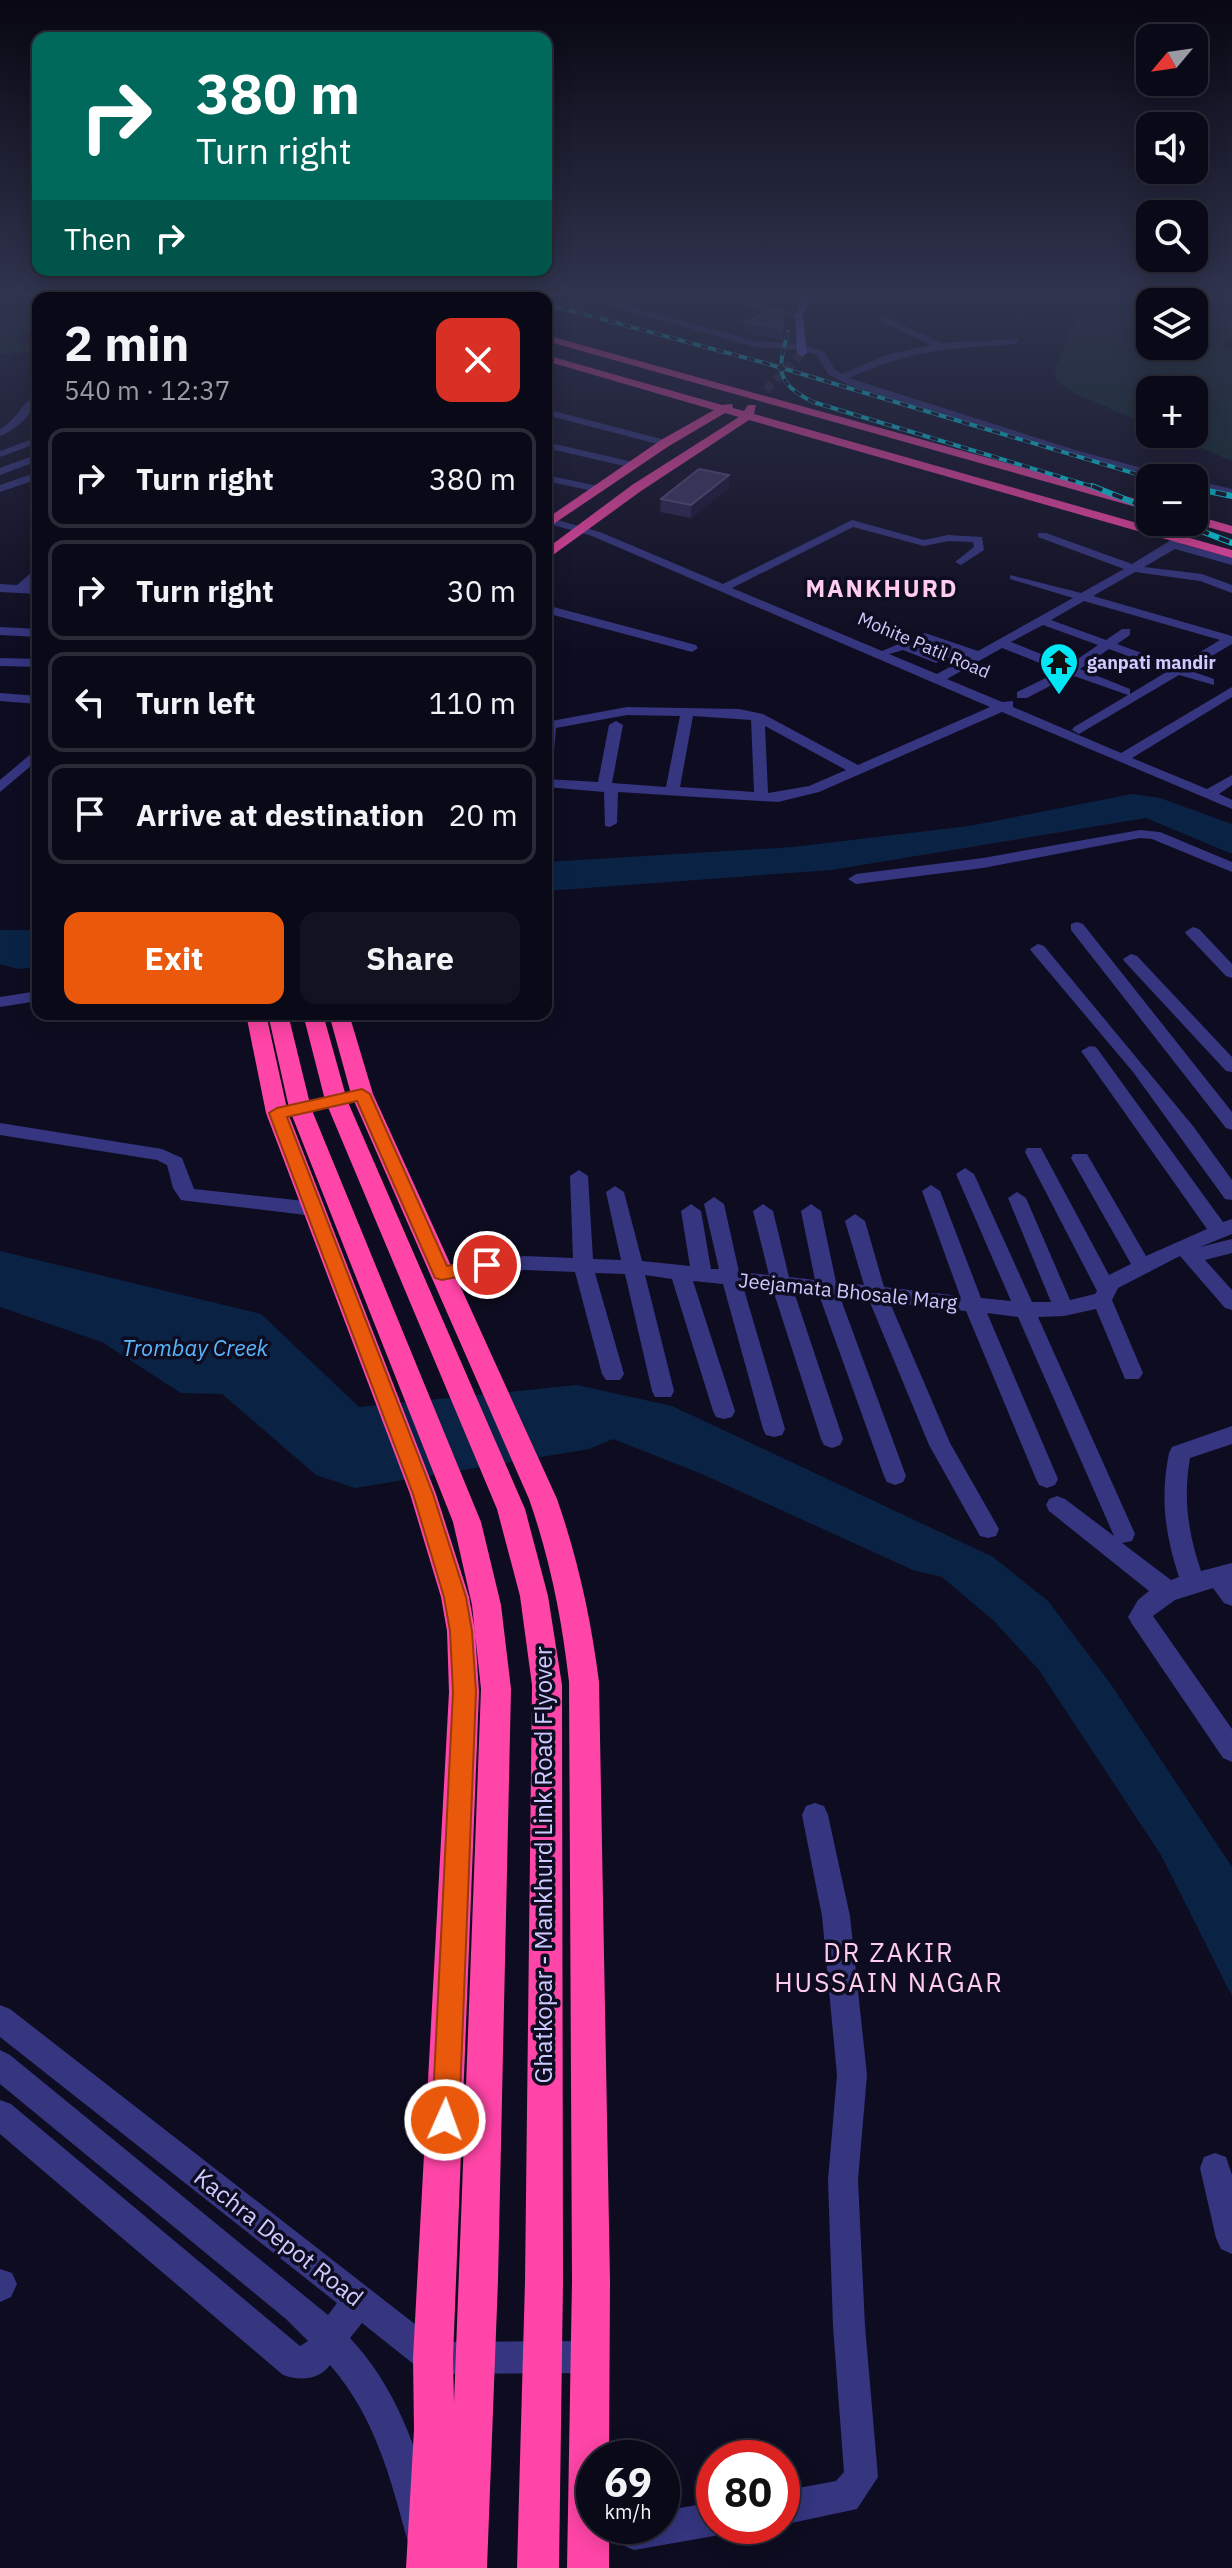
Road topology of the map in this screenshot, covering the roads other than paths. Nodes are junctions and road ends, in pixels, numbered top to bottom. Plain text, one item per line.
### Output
1 (27, 415) edge
2 (557, 415) edge
3 (710, 415) edge
4 (744, 415) edge
5 (765, 415) edge
6 (794, 415) edge
7 (833, 415) edge
8 (956, 415) edge
9 (748, 416) junction
10 (0, 422) edge
11 (777, 424) junction
12 (24, 425) junction
13 (728, 430) junction
14 (0, 433) edge
15 (32, 442) edge
16 (670, 444) junction
17 (552, 446) edge
18 (0, 454) edge
19 (32, 459) edge
20 (633, 465) junction
21 (1136, 468) edge
22 (0, 472) edge
23 (32, 477) edge
24 (552, 479) edge
25 (1208, 486) edge
26 (0, 489) edge
27 (598, 489) junction
28 (1232, 492) edge
29 (1136, 503) edge
30 (1136, 511) edge
31 (552, 520) edge
32 (552, 521) edge
33 (1136, 523) edge
34 (1208, 523) edge
35 (1136, 524) edge
36 (1232, 530) edge
37 (600, 531) junction
38 (552, 532) edge
39 (1042, 535) dead end
40 (1171, 536) edge
41 (1177, 536) edge
42 (1183, 536) edge
43 (1229, 545) edge
44 (552, 559) edge
45 (552, 560) edge
46 (961, 562) dead end
47 (1232, 562) edge
48 (1136, 569) junction
49 (32, 576) edge
50 (1014, 577) dead end
51 (728, 586) junction
52 (0, 588) edge
53 (20, 589) junction
54 (1232, 589) edge
55 (32, 590) edge
56 (1087, 596) junction
57 (552, 611) edge
58 (1044, 621) junction
59 (0, 631) edge
60 (1126, 632) dead end
61 (32, 633) edge
62 (1231, 639) edge
63 (1002, 643) junction
64 (1107, 645) junction
65 (868, 646) junction
66 (692, 648) dead end
67 (888, 651) junction
68 (979, 656) junction
69 (0, 662) edge
70 (32, 663) edge
71 (1069, 671) junction
72 (1179, 671) junction
73 (941, 677) junction
74 (1209, 682) dead end
75 (1232, 691) edge
76 (1125, 692) dead end
77 (0, 697) edge
78 (32, 700) edge
79 (1012, 701) junction
80 (687, 712) junction
81 (758, 717) junction
82 (552, 724) edge
83 (616, 725) dead end
84 (1079, 730) junction
85 (1127, 755) junction
86 (32, 758) edge
87 (855, 769) junction
88 (1232, 779) edge
89 (552, 783) edge
90 (0, 788) edge
91 (608, 788) junction
92 (1219, 792) edge
93 (672, 793) junction
94 (761, 798) junction
95 (1232, 805) edge
96 (610, 823) dead end
97 (1232, 867) edge
98 (856, 879) dead end
99 (1077, 927) dead end
100 (1193, 932) dead end
101 (1038, 949) dead end
102 (1131, 959) dead end
103 (1232, 973) edge
104 (32, 997) edge
105 (0, 1002) edge
106 (257, 1020) edge
107 (279, 1020) edge
108 (315, 1020) edge
109 (341, 1020) edge
110 (1090, 1051) dead end
111 (1232, 1067) edge
112 (362, 1094) junction
113 (277, 1113) junction
114 (1232, 1124) edge
115 (0, 1129) edge
116 (1034, 1152) dead end
117 (1080, 1158) dead end
118 (965, 1174) dead end
119 (579, 1176) dead end
120 (931, 1191) dead end
121 (615, 1192) dead end
122 (1232, 1194) edge
123 (1017, 1198) dead end
124 (714, 1204) dead end
125 (314, 1209) junction
126 (691, 1211) dead end
127 (763, 1211) dead end
128 (811, 1211) dead end
129 (855, 1221) dead end
130 (1229, 1232) edge
131 (1188, 1252) junction
132 (583, 1265) junction
133 (632, 1267) junction
134 (1142, 1267) junction
135 (442, 1273) junction
136 (692, 1275) junction
137 (731, 1278) junction
138 (781, 1283) junction
139 (827, 1288) junction
140 (876, 1293) junction
141 (1105, 1296) junction
142 (1232, 1303) edge
143 (973, 1304) junction
144 (1064, 1309) junction
145 (1024, 1310) junction
146 (1132, 1373) dead end
147 (613, 1374) dead end
148 (663, 1391) dead end
149 (724, 1411) dead end
150 (774, 1429) dead end
151 (1232, 1435) edge
152 (832, 1439) dead end
153 (895, 1476) dead end
154 (1047, 1479) dead end
155 (1057, 1505) dead end
156 (988, 1529) dead end
157 (1124, 1534) dead end
158 (1227, 1582) edge
159 (1194, 1586) junction
160 (1168, 1592) junction
161 (1232, 1750) edge
162 (815, 1815) dead end
163 (0, 2019) edge
164 (1, 2065) edge
165 (0, 2115) edge
166 (1215, 2168) dead end
167 (1232, 2238) edge
168 (360, 2299) junction
169 (591, 2357) junction
170 (433, 2358) junction
171 (800, 2505) edge
172 (428, 2568) edge
173 (466, 2568) edge
174 (538, 2568) edge
175 (588, 2568) edge

1 - 12 street
2 - 16 street
3 - 16 highway
4 - 9 highway
5 - 33 highway
6 - 30 highway
7 - 29 highway
8 - 21 street
9 - 11 highway
9 - 13 highway
10 - 12 street
11 - 13 highway
11 - 35 highway
12 - 14 street
13 - 37 highway
13 - 44 highway
15 - 18 street
16 - 20 highway
16 - 38 highway
17 - 20 street
19 - 22 street
20 - 27 highway
23 - 26 street
24 - 27 street
25 - 28 street
27 - 31 highway
32 - 37 street
34 - 36 highway
37 - 45 highway
37 - 51 street
39 - 48 street
40 - 48 street
41 - 47 street
42 - 43 highway
46 - 51 street
48 - 54 street
48 - 56 street
49 - 53 street
50 - 56 street
51 - 65 street
52 - 53 street
53 - 55 street
56 - 58 street
56 - 62 street
57 - 66 street
58 - 63 street
58 - 64 street
59 - 61 street
60 - 64 street
62 - 72 street
63 - 68 street
63 - 71 street
64 - 71 street
64 - 72 street
65 - 67 street, Mohite Patil Road
65 - 73 street
67 - 68 street
67 - 73 street, Mohite Patil Road
68 - 73 street
69 - 70 street
71 - 76 street
71 - 79 street
72 - 74 street
72 - 84 street
73 - 79 street
75 - 85 street
77 - 78 street
79 - 84 street
79 - 85 street
79 - 87 street
80 - 81 street
80 - 82 street
80 - 93 street
81 - 87 street
81 - 94 street
83 - 91 street
84 - 85 street
85 - 92 street
86 - 90 street
87 - 94 street
88 - 92 street
89 - 91 street
91 - 93 street
91 - 96 street
92 - 95 street
93 - 94 street
97 - 98 street
99 - 114 street
100 - 103 street
101 - 122 street
102 - 111 street
104 - 105 street
106 - 113 highway
107 - 173 highway
108 - 174 highway, Ghatkopar - Mankhurd Link Road Flyover
109 - 112 highway
110 - 130 street
112 - 113 highway
112 - 135 highway
113 - 125 highway
115 - 125 street
116 - 141 street
117 - 134 street
118 - 145 street
119 - 132 street
120 - 143 street
121 - 133 street
123 - 144 street
124 - 137 street
125 - 170 highway
126 - 136 street
127 - 138 street
128 - 139 street
129 - 140 street
130 - 131 street, Jeejamata Bhosale Marg
131 - 134 street, Jeejamata Bhosale Marg
131 - 142 street
132 - 133 street, Jeejamata Bhosale Marg
132 - 135 street, Jeejamata Bhosale Marg
132 - 147 street
133 - 136 street, Jeejamata Bhosale Marg
133 - 148 street
134 - 141 street, Jeejamata Bhosale Marg
135 - 169 highway
136 - 137 street, Jeejamata Bhosale Marg
136 - 149 street
137 - 138 street, Jeejamata Bhosale Marg
137 - 150 street
138 - 139 street, Jeejamata Bhosale Marg
138 - 152 street
139 - 140 street, Jeejamata Bhosale Marg
139 - 153 street
140 - 143 street, Jeejamata Bhosale Marg
140 - 156 street
141 - 144 street, Jeejamata Bhosale Marg
141 - 146 street
143 - 145 street, Jeejamata Bhosale Marg
143 - 154 street
144 - 145 street, Jeejamata Bhosale Marg
145 - 157 street
151 - 159 street
155 - 160 street
158 - 159 street
159 - 160 street
160 - 161 street
162 - 171 street
163 - 168 street, Kachra Depot Road
164 - 172 street
165 - 168 street
166 - 167 street
168 - 170 street, Kachra Depot Road
169 - 170 street
169 - 175 highway
170 - 172 highway

